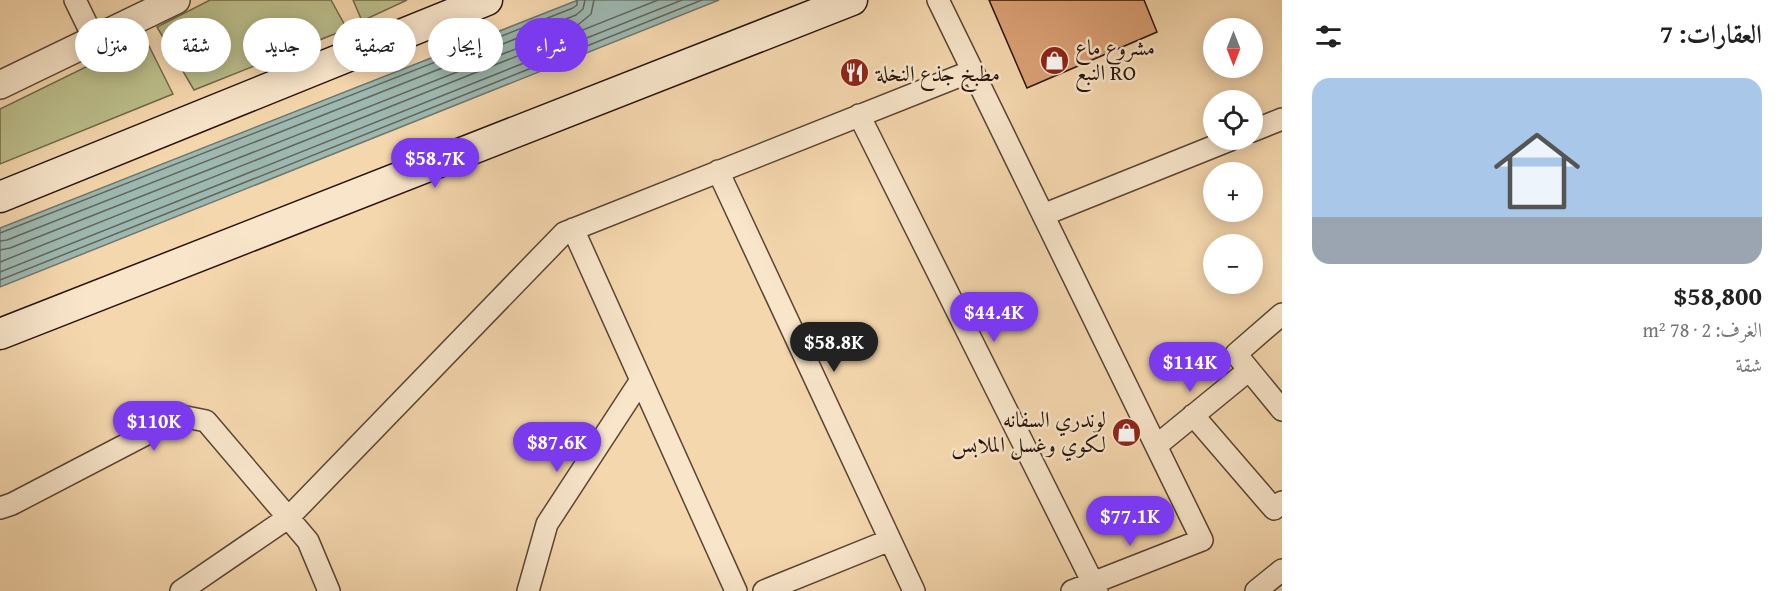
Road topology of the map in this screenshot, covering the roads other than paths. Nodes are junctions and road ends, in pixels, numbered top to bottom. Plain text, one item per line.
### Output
1 (75, 0) edge
2 (176, 0) edge
3 (488, 0) edge
4 (852, 0) edge
5 (938, 0) edge
6 (84, 18) edge
7 (138, 18) edge
8 (75, 48) edge
9 (972, 71) junction
10 (0, 85) edge
11 (858, 115) junction
12 (1282, 119) edge
13 (1263, 126) edge
14 (1205, 150) edge
15 (718, 171) junction
16 (0, 197) edge
17 (1043, 215) junction
18 (573, 229) junction
19 (1282, 315) edge
20 (0, 334) edge
21 (1249, 370) junction
22 (641, 380) junction
23 (1282, 410) edge
24 (1193, 415) junction
25 (1156, 446) junction
26 (1282, 502) edge
27 (0, 508) edge
28 (289, 517) junction
29 (890, 540) junction
30 (1282, 570) edge
31 (1087, 588) edge
32 (181, 591) edge
33 (329, 591) edge
34 (528, 591) edge
35 (736, 591) edge
36 (764, 591) edge
37 (914, 591) edge
38 (1257, 591) edge

1 - 6 street
2 - 7 street
3 - 16 main road
4 - 20 main road
5 - 9 street
8 - 10 street
9 - 11 street
9 - 17 street
11 - 15 street
11 - 31 street
12 - 13 street
14 - 17 street
15 - 18 street
15 - 29 street
17 - 25 street
18 - 22 street
18 - 28 street
19 - 21 street
21 - 23 street
21 - 24 street
22 - 34 street
22 - 35 street
24 - 25 street
24 - 26 street
25 - 31 street
27 - 28 street
28 - 32 street
28 - 33 street
29 - 36 street
29 - 37 street
30 - 38 street

